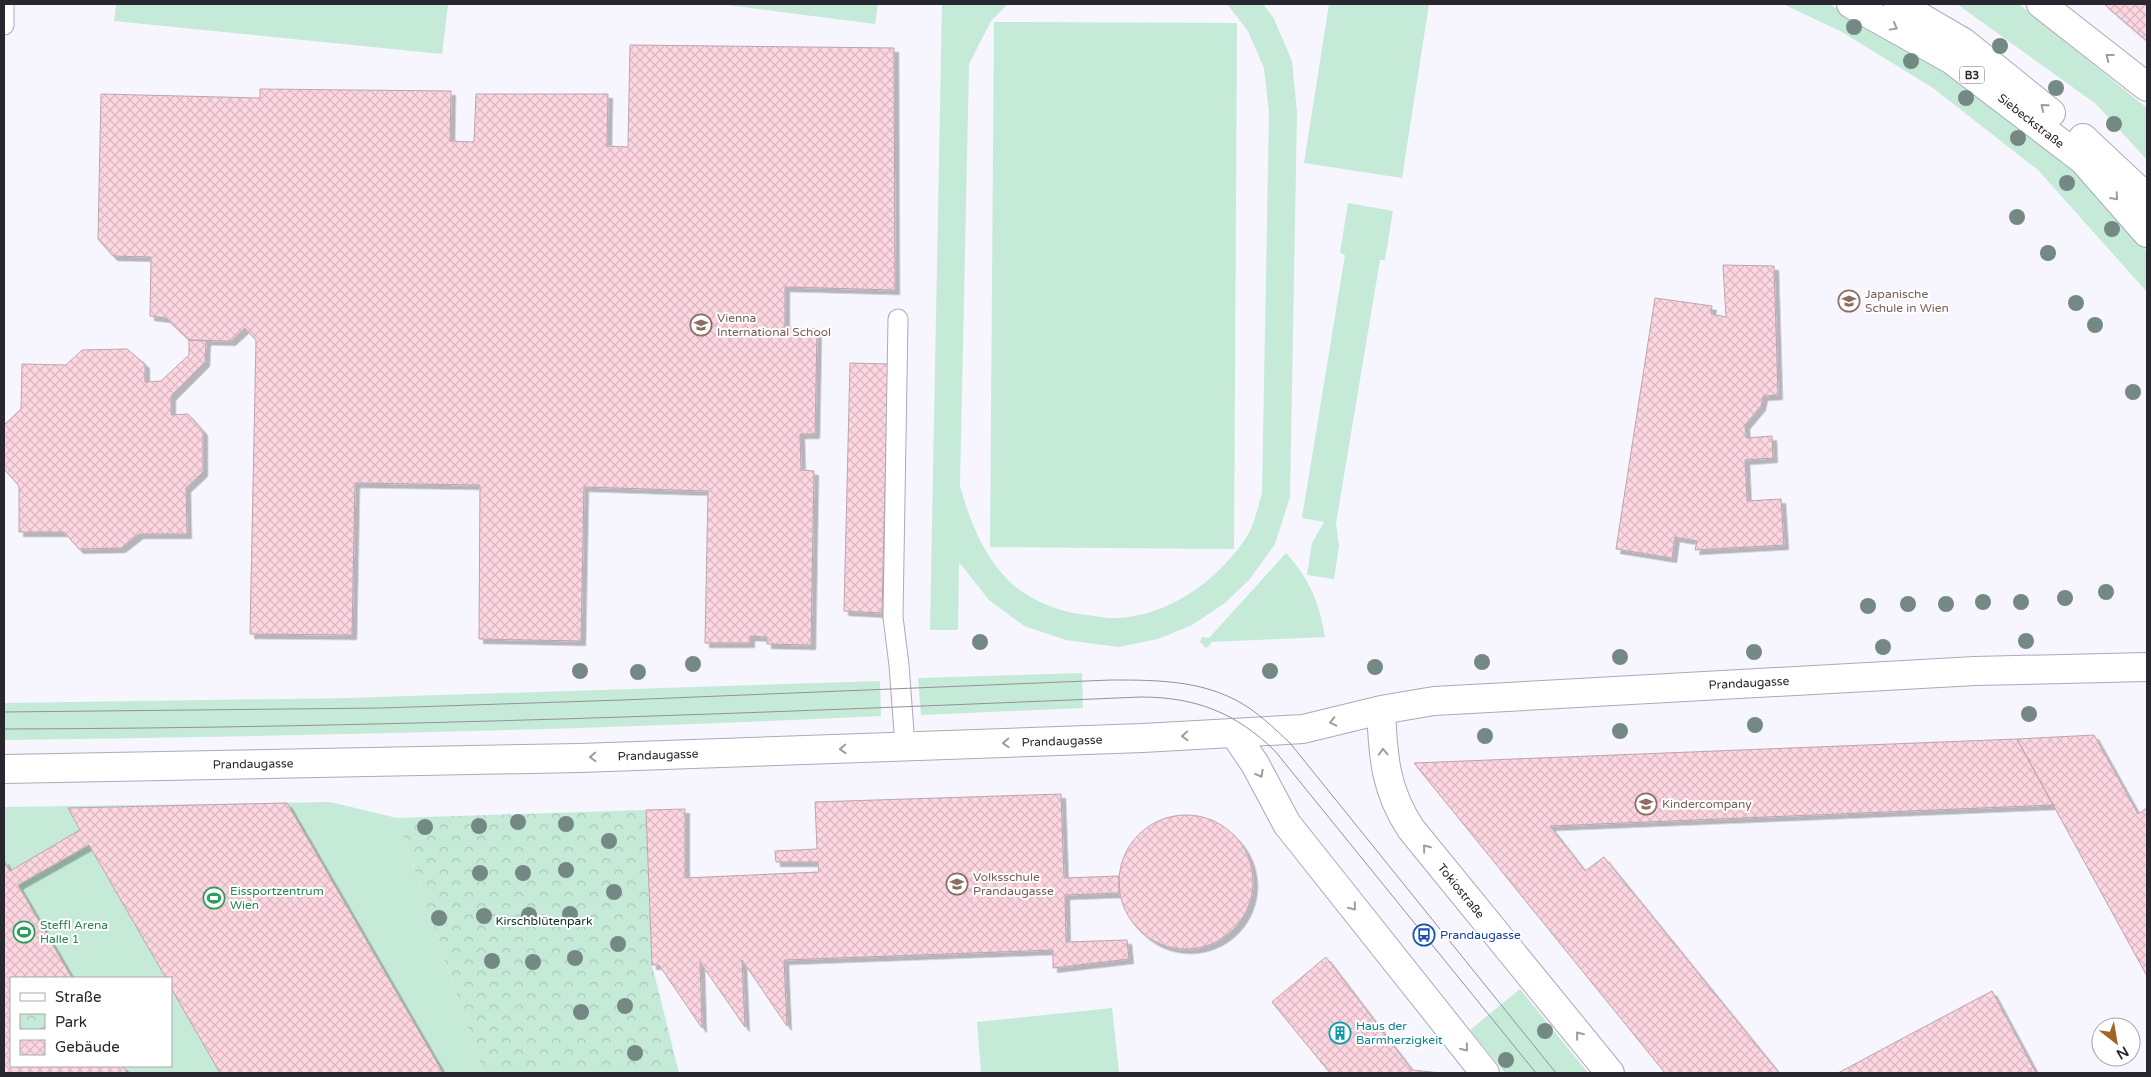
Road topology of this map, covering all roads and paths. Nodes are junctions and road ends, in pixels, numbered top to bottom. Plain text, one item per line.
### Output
1 (4, 4) edge
2 (1851, 4) edge
3 (1898, 4) edge
4 (2041, 4) edge
5 (4, 25) edge
6 (2147, 87) edge
7 (2089, 154) junction
8 (2147, 198) edge
9 (2147, 233) edge
10 (898, 319) dead end
11 (2147, 667) edge
12 (1381, 710) junction
13 (1234, 733) junction
14 (905, 746) junction
15 (4, 769) edge
16 (1485, 1073) edge
17 (1610, 1073) edge

1 - 5 lane
2 -> 7 street, Siebeckstraße / B3
7 -> 3 street, Siebeckstraße / B3
6 -> 4 street
7 - 8 street, B3
7 -> 9 street, B3
10 - 14 lane
11 - 12 street, Prandaugasse
12 -> 13 street, Prandaugasse
17 -> 12 street, Tokiostraße
13 -> 14 street, Prandaugasse
13 -> 16 street
14 -> 15 street, Prandaugasse

